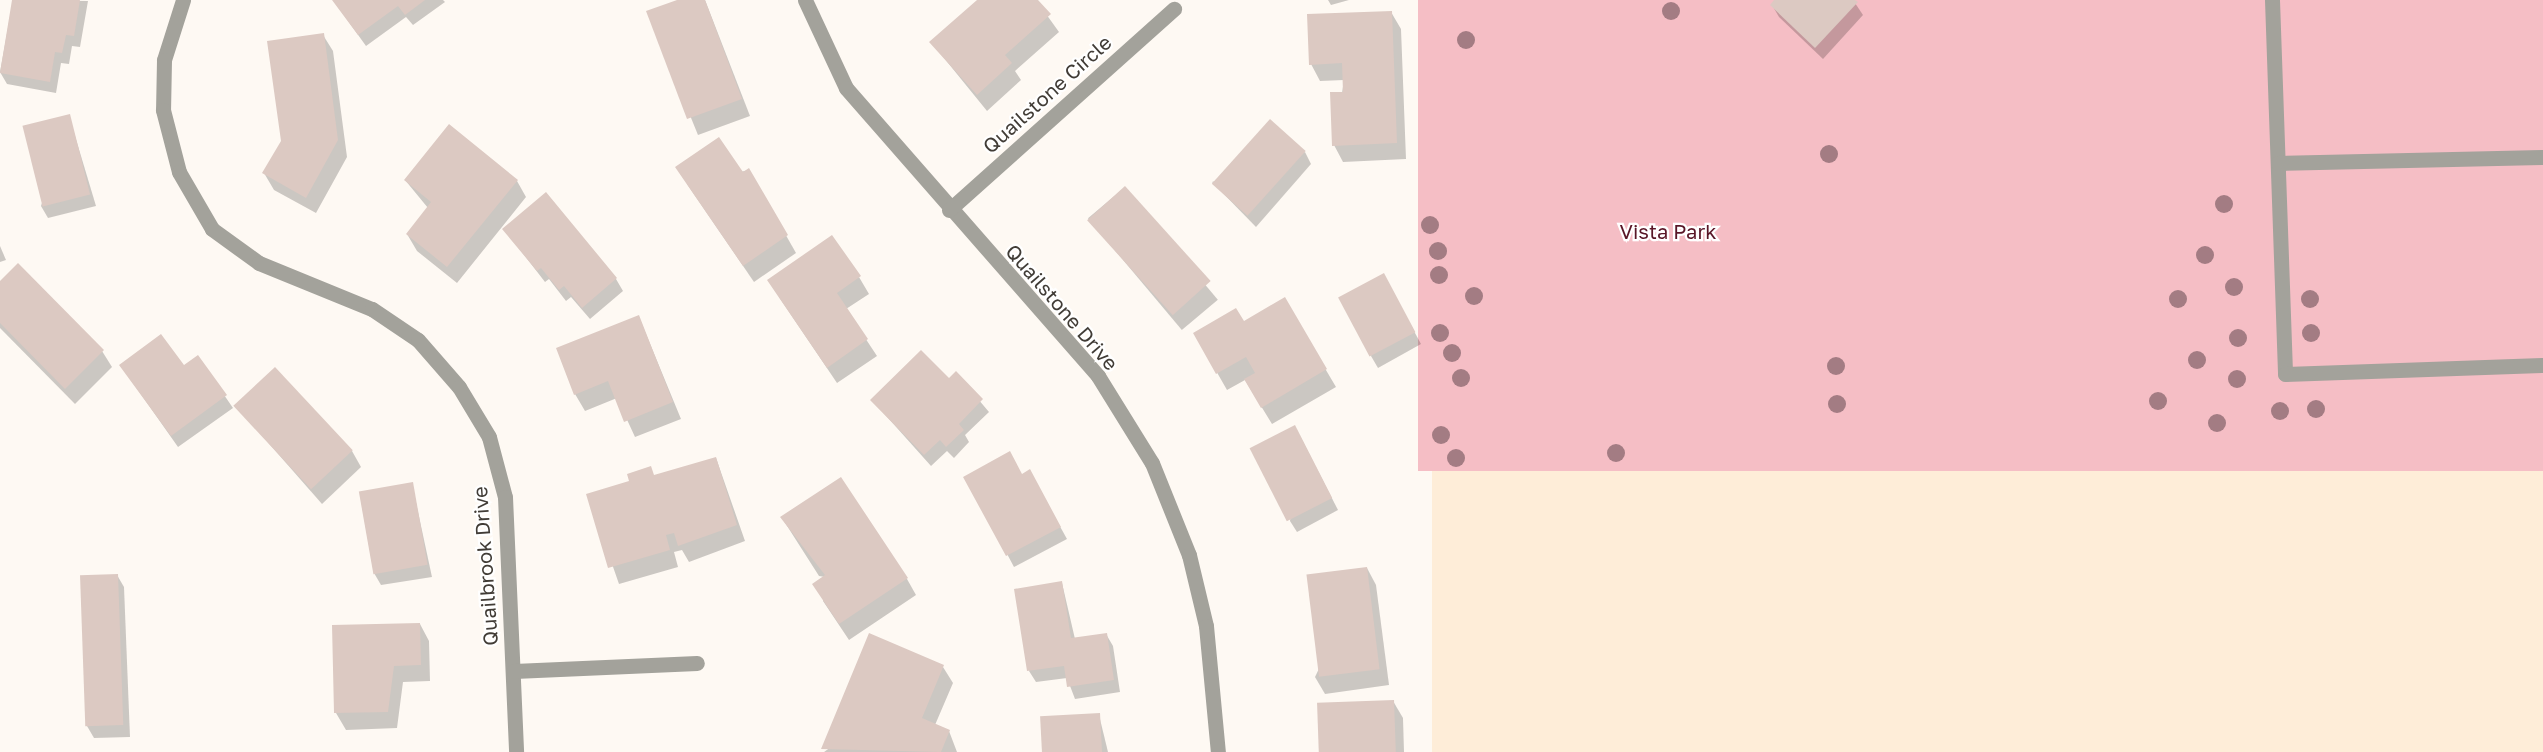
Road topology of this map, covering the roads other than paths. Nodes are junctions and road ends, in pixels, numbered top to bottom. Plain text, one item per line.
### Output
1 (183, 0) edge
2 (805, 0) edge
3 (2272, 0) edge
4 (1174, 9) dead end
5 (2543, 157) edge
6 (2278, 163) junction
7 (949, 210) junction
8 (2543, 365) edge
9 (697, 663) dead end
10 (514, 671) junction
11 (516, 752) edge
12 (1218, 752) edge

1 - 10 street, Quailbrook Drive
2 - 7 street, Quailstone Drive
3 - 6 street
4 - 7 street, Quailstone Circle
5 - 6 street
6 - 8 street
7 - 12 street, Quailstone Drive
9 - 10 street
10 - 11 street, Quailbrook Drive

